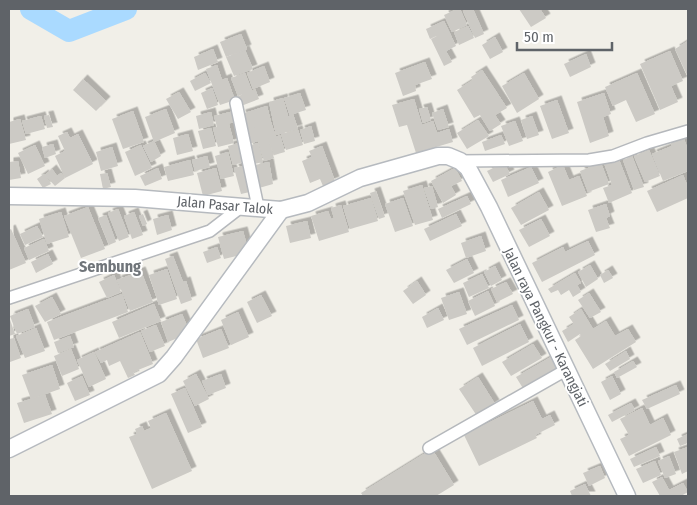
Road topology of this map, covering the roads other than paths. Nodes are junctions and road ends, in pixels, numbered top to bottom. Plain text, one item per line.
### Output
1 (236, 103) dead end
2 (688, 131) edge
3 (460, 161) junction
4 (9, 196) edge
5 (241, 207) junction
6 (258, 207) junction
7 (281, 210) junction
8 (9, 298) edge
9 (566, 370) junction
10 (429, 448) dead end
11 (9, 449) edge
12 (627, 496) edge

1 - 6 street
2 - 3 street
3 - 7 main road, Jalan Pasar Talok
3 - 9 main road, Jalan raya Pangkur - Karangjati
4 - 5 main road, Jalan Pasar Talok
5 - 6 main road, Jalan Pasar Talok
5 - 8 street
6 - 7 main road, Jalan Pasar Talok
7 - 11 main road
9 - 10 street
9 - 12 main road, Jalan raya Pangkur - Karangjati

